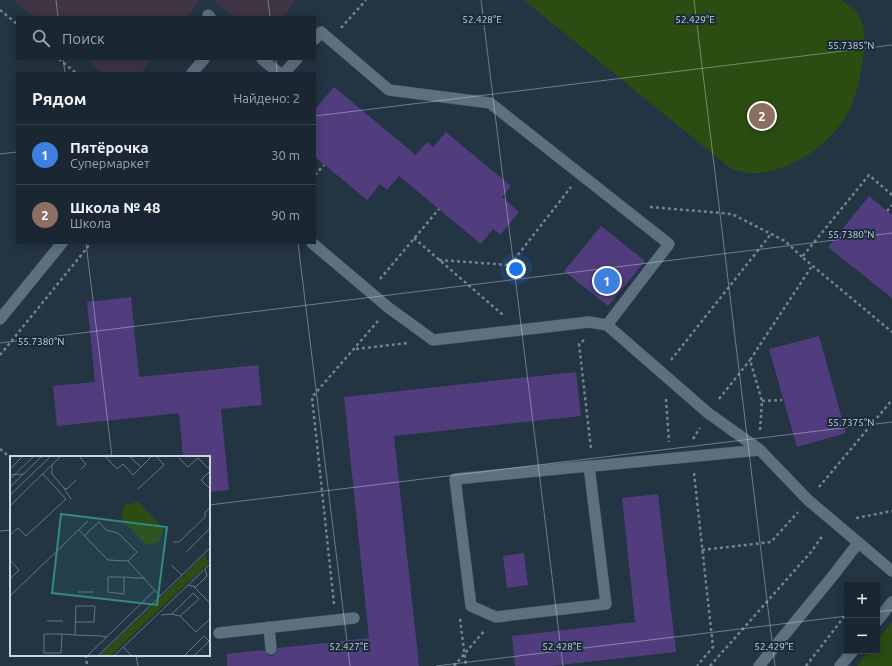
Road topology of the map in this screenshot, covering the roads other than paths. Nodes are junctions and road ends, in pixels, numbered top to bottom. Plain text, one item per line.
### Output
1 (316, 38) edge
2 (203, 60) edge
3 (263, 60) edge
4 (296, 60) edge
5 (193, 72) edge
6 (278, 72) edge
7 (285, 72) edge
8 (61, 244) edge
9 (313, 244) edge
10 (0, 319) edge
11 (607, 325) junction
12 (760, 450) junction
13 (591, 466) junction
14 (858, 543) junction
15 (892, 572) edge
16 (892, 602) edge
17 (354, 618) dead end
18 (879, 618) edge
19 (269, 627) junction
20 (219, 633) dead end
21 (271, 649) dead end
22 (850, 654) edge
23 (758, 666) edge
24 (840, 666) edge

1 - 11 street
2 - 5 street
3 - 6 street
4 - 7 street
8 - 10 street
9 - 11 street
11 - 12 street
12 - 13 street
12 - 14 street
13 - 13 street
14 - 15 street
14 - 23 street
16 - 18 street
17 - 19 street
19 - 20 street
19 - 21 street
22 - 24 street

